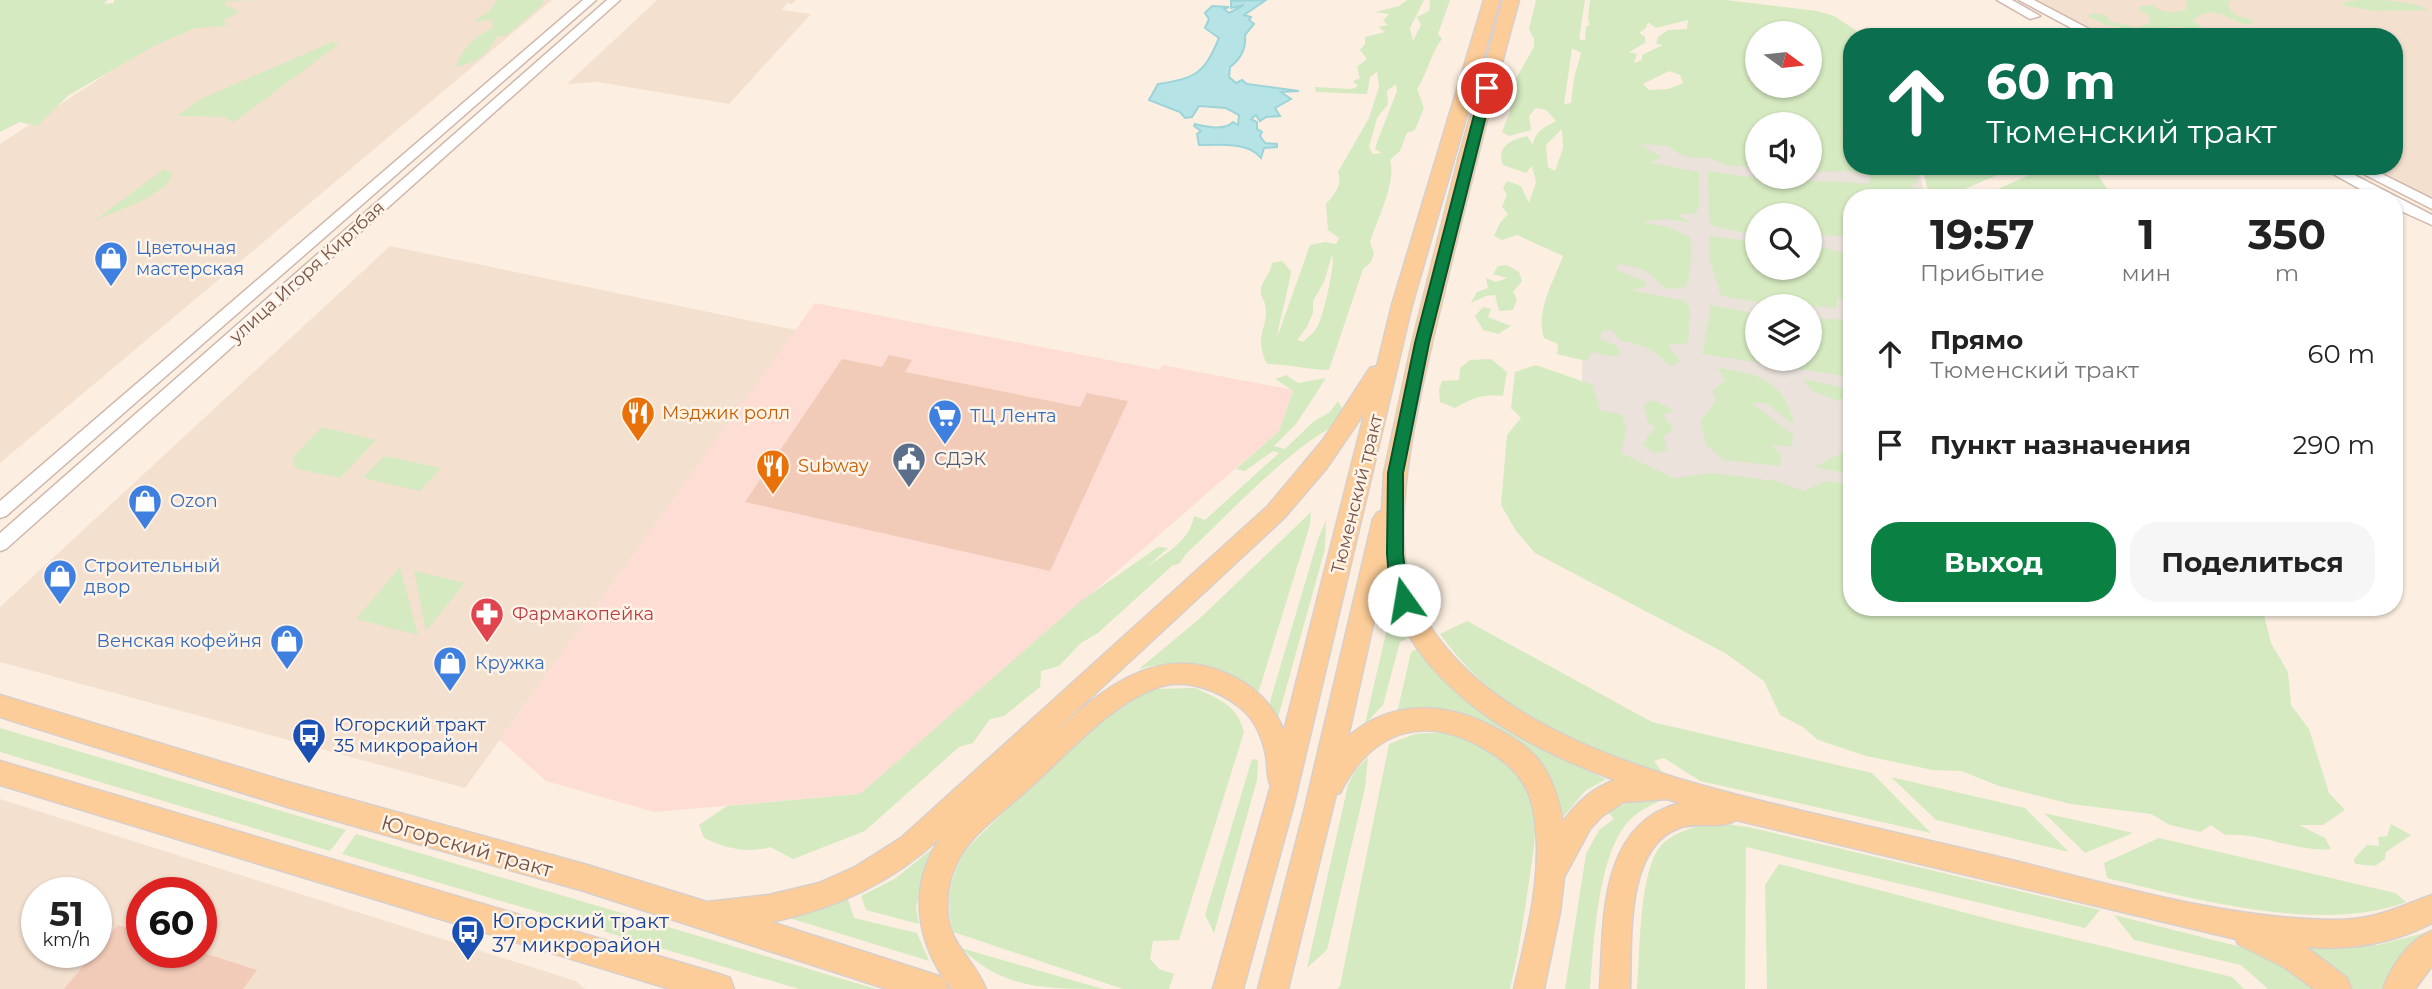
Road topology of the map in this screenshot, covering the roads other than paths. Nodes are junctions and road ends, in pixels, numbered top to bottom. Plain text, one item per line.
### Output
1 (590, 0) edge
2 (614, 0) edge
3 (1492, 0) edge
4 (1511, 0) edge
5 (2003, 0) edge
6 (2025, 0) edge
7 (2057, 28) edge
8 (2080, 28) edge
9 (2343, 175) edge
10 (2373, 175) edge
11 (2370, 189) edge
12 (2400, 189) edge
13 (2403, 190) edge
14 (2432, 205) edge
15 (2403, 206) edge
16 (2432, 221) edge
17 (1402, 305) junction
18 (1395, 473) junction
19 (0, 511) edge
20 (0, 544) edge
21 (0, 706) edge
22 (0, 774) edge
23 (1692, 795) junction
24 (1280, 803) junction
25 (1318, 812) junction
26 (1754, 813) junction
27 (1549, 878) junction
28 (2432, 909) edge
29 (693, 913) junction
30 (2219, 923) junction
31 (2432, 945) edge
32 (604, 956) junction
33 (1232, 977) edge
34 (1275, 983) edge
35 (672, 989) edge
36 (719, 989) edge
37 (933, 989) edge
38 (971, 989) edge
39 (1529, 989) edge
40 (1615, 989) edge
41 (2336, 989) edge
42 (2398, 989) edge

1 - 19 street, улица Игоря Киртбая
2 - 20 street, улица Игоря Киртбая
3 - 17 main road, Тюменский тракт
4 - 18 main road, Тюменский тракт
5 - 7 street
6 - 8 street
9 - 11 street
10 - 12 street
13 - 14 street
15 - 16 street
17 - 24 main road, Тюменский тракт
17 - 29 main road
18 - 23 main road
18 - 25 main road, Тюменский тракт
21 - 29 main road, Югорский тракт
22 - 32 main road
23 - 26 main road
23 - 27 main road
24 - 33 main road, Тюменский тракт
24 - 38 main road
25 - 27 main road
25 - 34 main road, Тюменский тракт
26 - 30 main road
26 - 40 main road
27 - 39 main road
28 - 30 main road
29 - 37 main road, Югорский тракт
30 - 41 main road
31 - 42 main road
32 - 35 main road
32 - 36 main road

